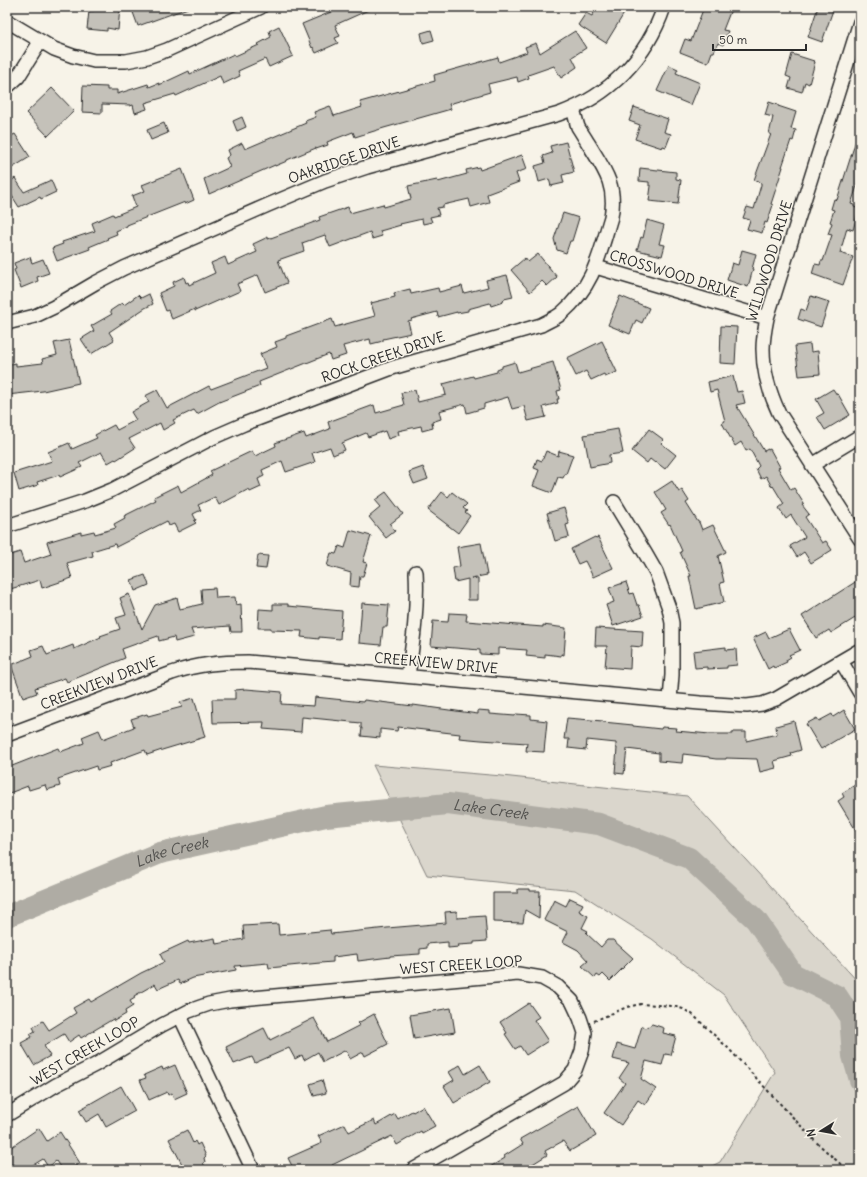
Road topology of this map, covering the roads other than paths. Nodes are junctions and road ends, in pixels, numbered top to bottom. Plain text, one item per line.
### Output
1 (261, 7) edge
2 (664, 7) edge
3 (7, 21) edge
4 (860, 22) edge
5 (40, 42) junction
6 (7, 87) edge
7 (573, 109) junction
8 (596, 267) junction
9 (767, 318) junction
10 (7, 323) edge
11 (860, 436) edge
12 (812, 465) junction
13 (614, 502) dead end
14 (7, 526) edge
15 (860, 539) edge
16 (416, 572) dead end
17 (860, 650) edge
18 (841, 661) junction
19 (408, 676) junction
20 (860, 693) edge
21 (670, 700) junction
22 (7, 735) edge
23 (180, 1016) junction
24 (7, 1116) edge
25 (253, 1170) edge
26 (413, 1170) edge

1 - 5 street
2 - 7 street, OAKRIDGE DRIVE
3 - 5 street
4 - 9 street, WILDWOOD DRIVE
5 - 6 street
7 - 8 street, ROCK CREEK DRIVE
7 - 10 street, OAKRIDGE DRIVE
8 - 9 street, CROSSWOOD DRIVE
8 - 14 street, ROCK CREEK DRIVE
9 - 12 street, WILDWOOD DRIVE
11 - 12 street
12 - 15 street, WILDWOOD DRIVE
13 - 21 street
16 - 19 street
17 - 18 street, CREEKVIEW DRIVE
18 - 20 street
18 - 21 street, CREEKVIEW DRIVE
19 - 21 street, CREEKVIEW DRIVE
19 - 22 street, CREEKVIEW DRIVE
23 - 24 street, WEST CREEK LOOP
23 - 25 street
23 - 26 street, WEST CREEK LOOP

